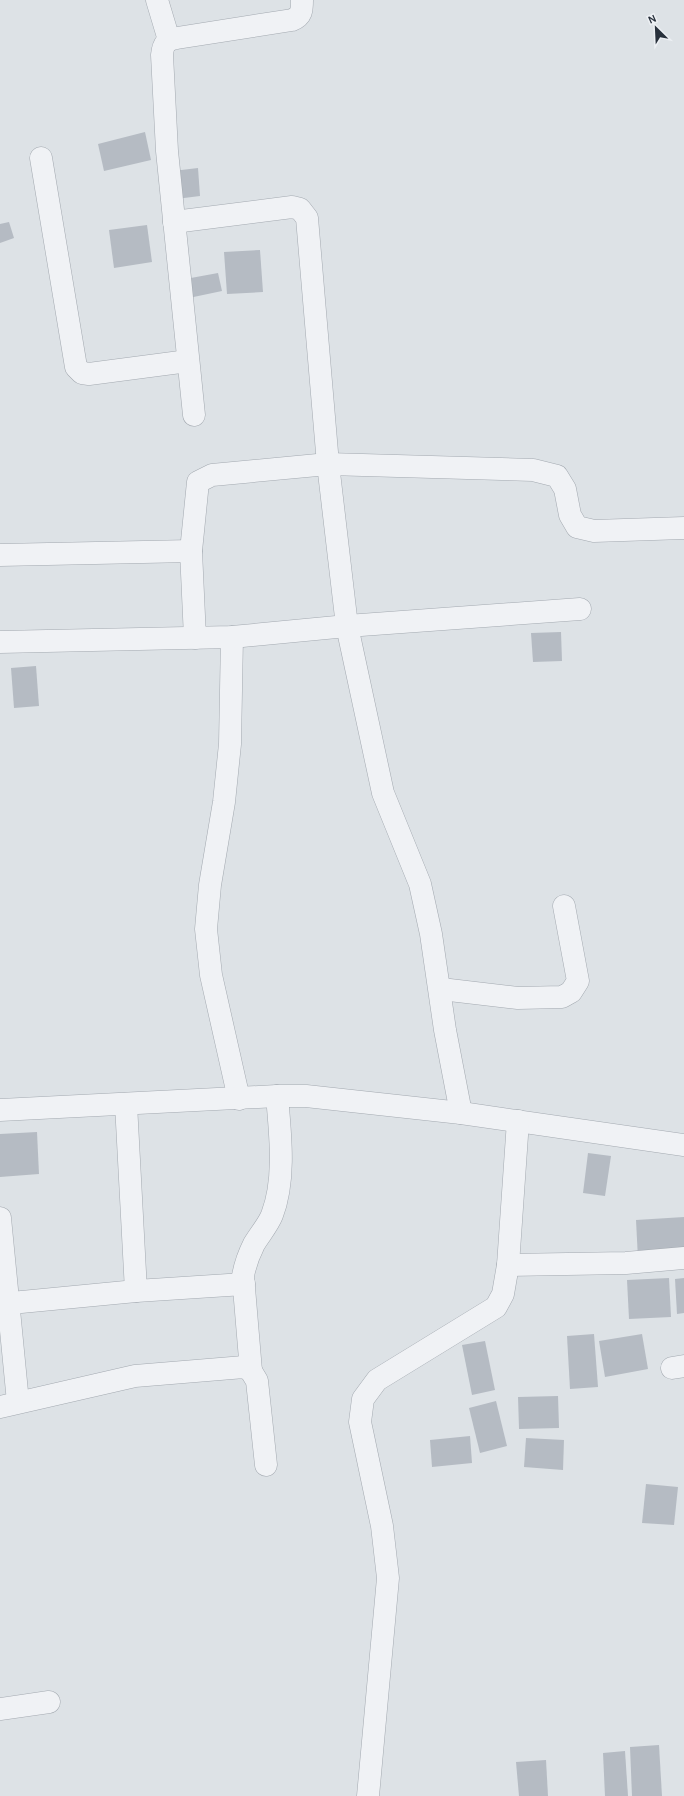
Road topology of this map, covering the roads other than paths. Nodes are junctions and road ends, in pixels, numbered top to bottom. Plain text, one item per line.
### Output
1 (157, 0) edge
2 (302, 0) edge
3 (169, 40) junction
4 (41, 158) dead end
5 (174, 222) junction
6 (188, 361) junction
7 (194, 415) dead end
8 (328, 464) junction
9 (684, 528) edge
10 (191, 551) junction
11 (0, 555) edge
12 (580, 609) dead end
13 (347, 626) junction
14 (232, 637) junction
15 (195, 638) junction
16 (0, 642) edge
17 (564, 906) dead end
18 (441, 989) junction
19 (277, 1096) junction
20 (239, 1099) junction
21 (126, 1104) junction
22 (0, 1110) edge
23 (461, 1112) junction
24 (518, 1121) junction
25 (684, 1145) edge
26 (0, 1218) edge
27 (684, 1258) edge
28 (508, 1266) junction
29 (244, 1284) junction
30 (136, 1292) junction
31 (4, 1303) edge
32 (251, 1371) junction
33 (9, 1404) edge
34 (266, 1464) dead end
35 (49, 1702) dead end
36 (0, 1709) edge
37 (368, 1796) edge

1 - 3 street
2 - 3 street
3 - 5 street
4 - 6 street
5 - 6 street
5 - 8 street
6 - 7 street
8 - 9 street
8 - 10 street
8 - 13 street
10 - 11 street
10 - 15 street
12 - 13 street
13 - 14 street
13 - 18 street
14 - 15 street
14 - 20 street
15 - 16 street
17 - 18 street
18 - 23 street
19 - 20 street
19 - 23 street
19 - 29 street
20 - 21 street
21 - 22 street
21 - 30 street
23 - 24 street
24 - 25 street
24 - 28 street
26 - 31 street
27 - 28 street
28 - 37 street
29 - 30 street
29 - 32 street
30 - 31 street
31 - 33 street
32 - 33 street
32 - 34 street
35 - 36 street

